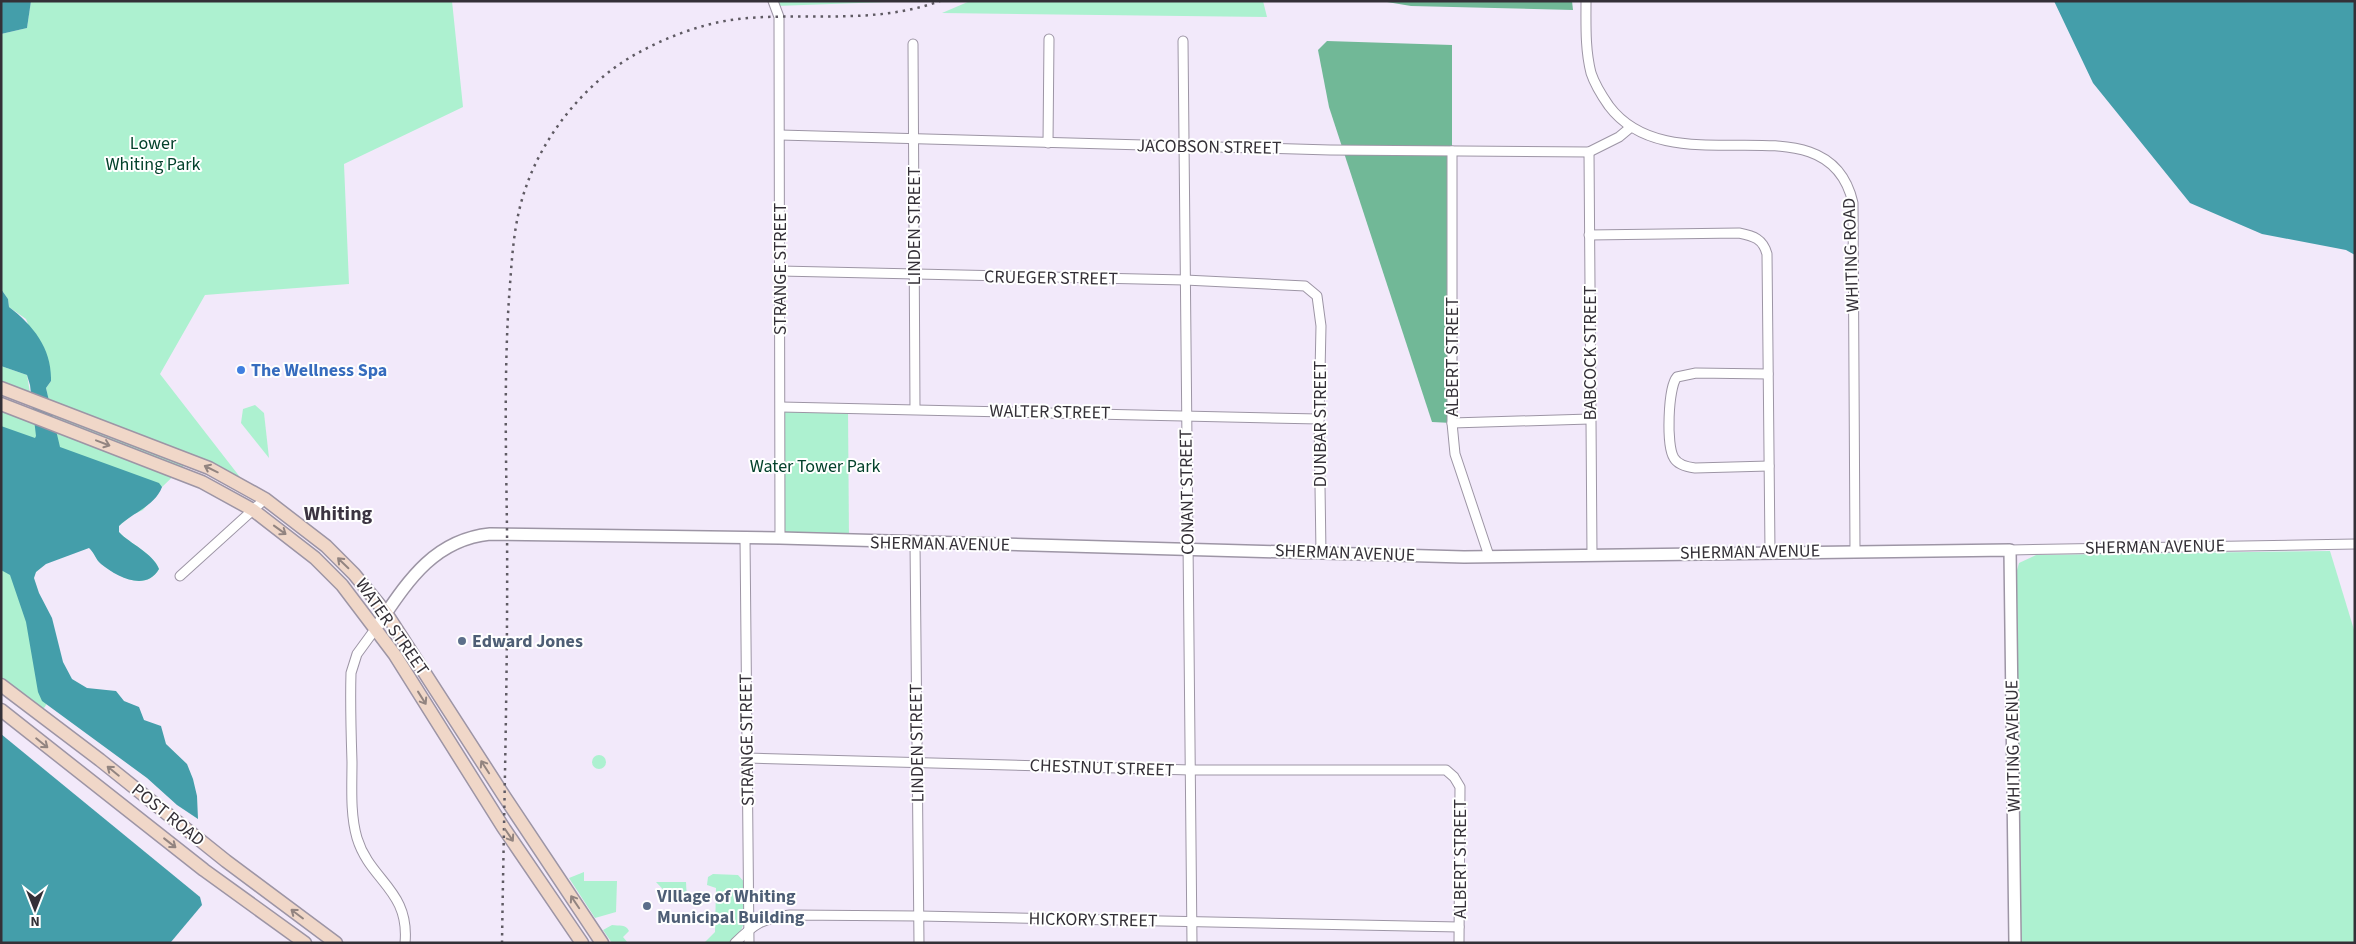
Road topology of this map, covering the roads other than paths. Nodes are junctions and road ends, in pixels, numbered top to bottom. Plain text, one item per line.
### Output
1 (773, 1) edge
2 (1586, 1) edge
3 (1049, 39) dead end
4 (1183, 41) dead end
5 (913, 44) dead end
6 (1631, 127) junction
7 (780, 135) junction
8 (913, 140) junction
9 (1048, 143) junction
10 (1184, 146) junction
11 (1452, 152) junction
12 (1589, 152) junction
13 (1589, 235) junction
14 (780, 272) junction
15 (914, 275) junction
16 (1185, 280) junction
17 (1317, 296) joint
18 (1768, 374) junction
19 (1, 388) edge
20 (1, 404) edge
21 (781, 407) junction
22 (915, 409) junction
23 (1186, 416) junction
24 (1319, 419) junction
25 (1590, 419) junction
26 (1452, 423) junction
27 (1769, 466) junction
28 (265, 499) junction
29 (253, 510) junction
30 (745, 538) junction
31 (780, 538) junction
32 (915, 544) junction
33 (2355, 544) edge
34 (1188, 549) junction
35 (1855, 550) junction
36 (2010, 550) junction
37 (1321, 552) junction
38 (1770, 552) junction
39 (1592, 555) junction
40 (1489, 556) junction
41 (180, 576) dead end
42 (386, 613) junction
43 (376, 628) junction
44 (1, 685) edge
45 (1, 710) edge
46 (748, 758) junction
47 (918, 762) junction
48 (1191, 770) junction
49 (1454, 777) joint
50 (919, 916) junction
51 (1192, 922) junction
52 (1459, 927) junction
53 (749, 929) junction
54 (306, 943) edge
55 (336, 943) edge
56 (405, 943) edge
57 (582, 943) edge
58 (602, 943) edge
59 (735, 943) edge
60 (749, 943) edge
61 (919, 943) edge
62 (1192, 943) edge
63 (1459, 943) edge
64 (2015, 943) edge

1 - 7 street, STRANGE STREET
2 - 6 street, WHITING ROAD
3 - 9 street
4 - 10 street, CONANT STREET
5 - 8 street, LINDEN STREET
6 - 12 street, JACOBSON STREET
6 - 35 street, WHITING ROAD
7 - 8 street, JACOBSON STREET
7 - 14 street, STRANGE STREET
8 - 9 street, JACOBSON STREET
8 - 15 street, LINDEN STREET
9 - 10 street, JACOBSON STREET
10 - 11 street, JACOBSON STREET
10 - 16 street, CONANT STREET
11 - 12 street, JACOBSON STREET
11 - 26 street, ALBERT STREET
12 - 13 street, BABCOCK STREET
13 - 18 street
13 - 25 street, BABCOCK STREET
14 - 15 street, CRUEGER STREET
14 - 21 street, STRANGE STREET
15 - 16 street, CRUEGER STREET
15 - 22 street, LINDEN STREET
16 - 17 street, CRUEGER STREET
16 - 23 street, CONANT STREET
17 - 24 street, DUNBAR STREET
18 - 27 street
18 - 27 street
28 -> 19 main road, WATER STREET
20 -> 29 main road, WATER STREET
21 - 22 street, WALTER STREET
21 - 31 street, STRANGE STREET
22 - 23 street, WALTER STREET
23 - 24 street, WALTER STREET
23 - 34 street, CONANT STREET
24 - 37 street, DUNBAR STREET
25 - 26 street
25 - 39 street, BABCOCK STREET
26 - 40 street, ALBERT STREET
27 - 38 street
28 - 29 street
42 -> 28 main road, WATER STREET
29 - 41 street
29 -> 43 main road, WATER STREET
30 - 31 street, SHERMAN AVENUE
30 - 42 street, SHERMAN AVENUE
30 - 46 street, STRANGE STREET
31 - 32 street, SHERMAN AVENUE
32 - 34 street, SHERMAN AVENUE
32 - 47 street, LINDEN STREET
33 - 36 street, SHERMAN AVENUE
34 - 37 street, SHERMAN AVENUE
34 - 48 street, CONANT STREET
35 - 36 street, SHERMAN AVENUE
35 - 38 street, SHERMAN AVENUE
36 - 64 street, WHITING AVENUE
37 - 40 street, SHERMAN AVENUE
38 - 39 street, SHERMAN AVENUE
39 - 40 street, SHERMAN AVENUE
42 - 43 street, SHERMAN AVENUE
58 -> 42 main road, WATER STREET
43 - 56 street
43 -> 57 main road, WATER STREET
55 -> 44 main road, POST ROAD
45 -> 54 main road, POST ROAD
46 - 47 street, CHESTNUT STREET
46 - 53 street, STRANGE STREET
47 - 48 street, CHESTNUT STREET
47 - 50 street, LINDEN STREET
48 - 49 street, CHESTNUT STREET
48 - 51 street, CONANT STREET
49 - 52 street, ALBERT STREET
50 - 51 street, HICKORY STREET
50 - 53 street, HICKORY STREET
50 - 61 street, LINDEN STREET
51 - 52 street, HICKORY STREET
51 - 62 street, CONANT STREET
52 - 63 street, ALBERT STREET
53 - 59 street, HICKORY STREET
53 - 60 street, STRANGE STREET

